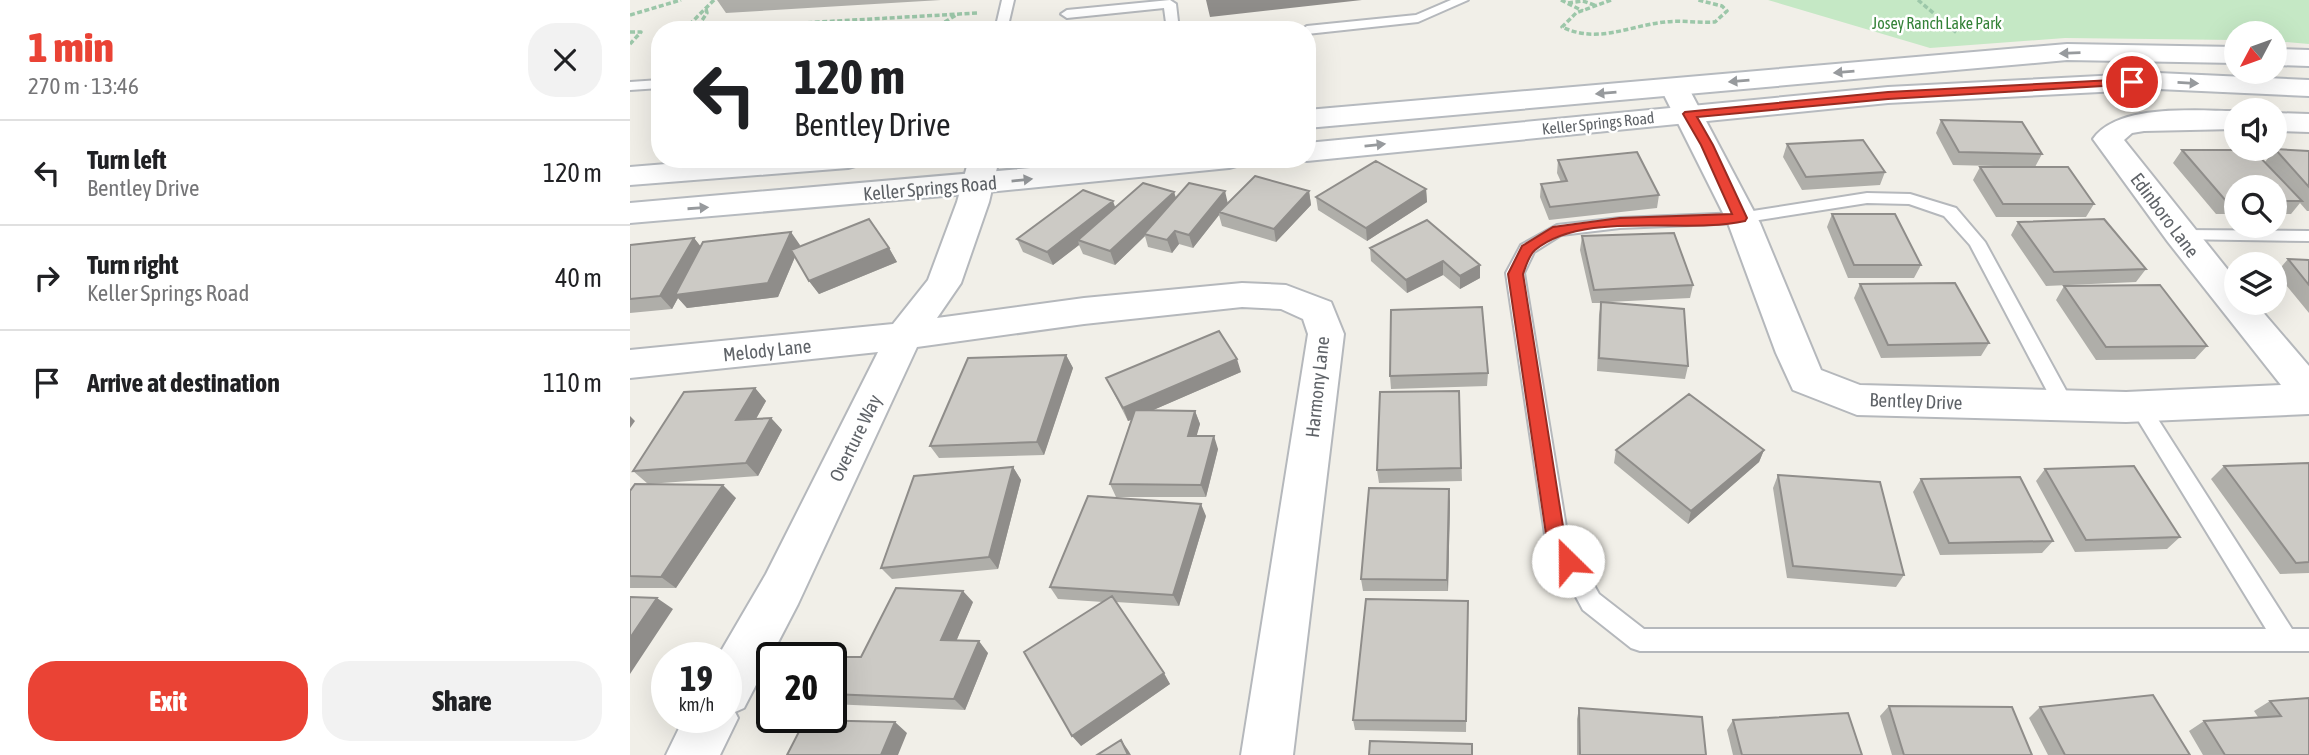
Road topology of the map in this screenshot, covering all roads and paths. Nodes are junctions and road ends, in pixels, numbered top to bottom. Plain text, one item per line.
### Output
1 (681, 0) edge
2 (714, 0) edge
3 (1009, 0) edge
4 (1069, 0) edge
5 (1462, 0) edge
6 (1562, 0) edge
7 (1611, 0) edge
8 (1698, 0) edge
9 (1918, 0) edge
10 (1568, 4) junction
11 (1597, 6) junction
12 (706, 9) junction
13 (1583, 11) junction
14 (977, 13) dead end
15 (957, 14) junction
16 (1066, 14) junction
17 (630, 15) edge
18 (693, 21) edge
19 (702, 21) edge
20 (835, 21) edge
21 (946, 21) edge
22 (1003, 21) edge
23 (1065, 21) edge
24 (1172, 21) edge
25 (1316, 29) edge
26 (630, 32) edge
27 (1958, 34) dead end
28 (630, 44) edge
29 (2224, 55) edge
30 (2287, 57) edge
31 (2309, 58) edge
32 (651, 85) edge
33 (630, 86) edge
34 (2309, 88) edge
35 (1682, 100) junction
36 (1316, 120) edge
37 (2224, 120) edge
38 (2287, 122) edge
39 (2309, 123) edge
40 (1316, 151) edge
41 (733, 168) edge
42 (1057, 168) edge
43 (981, 172) edge
44 (630, 176) edge
45 (630, 213) edge
46 (1740, 218) junction
47 (2179, 235) junction
48 (2309, 236) edge
49 (904, 337) junction
50 (630, 364) edge
51 (2309, 393) edge
52 (2309, 399) edge
53 (2064, 405) junction
54 (2140, 407) junction
55 (2286, 640) junction
56 (2309, 640) edge
57 (742, 662) edge
58 (704, 733) edge
59 (692, 755) edge
60 (1267, 755) edge

1 - 17 path
2 - 12 path
3 - 22 lane
4 - 16 lane
5 - 25 lane
6 - 10 path
7 - 11 path
8 - 13 path
9 - 27 path
10 - 11 path
10 - 13 path
11 - 13 path
12 - 18 path
12 - 19 path
14 - 15 path
15 - 20 path
15 - 21 path
16 - 23 lane
16 - 24 lane
26 - 28 path
29 -> 35 main road, Keller Springs Road
30 - 31 main road
32 - 33 lane
35 -> 34 main road, Keller Springs Road
35 -> 36 main road, Keller Springs Road
40 -> 35 main road, Keller Springs Road
35 - 46 main road, Bentley Drive
37 - 47 main road, Edinboro Lane
38 - 39 main road
41 - 44 main road, Keller Springs Road
43 -> 42 main road, Keller Springs Road
45 -> 43 main road, Keller Springs Road
43 - 49 main road, Overture Way
46 - 53 main road, Bentley Drive
46 - 53 lane
46 - 55 lane
47 - 48 lane
47 - 51 main road, Edinboro Lane
49 - 50 main road, Melody Lane
49 - 57 main road, Overture Way
49 - 60 main road, Harmony Lane
52 - 54 main road, Bentley Drive
53 - 54 main road, Bentley Drive
54 - 55 lane
55 - 56 lane
58 - 59 main road

